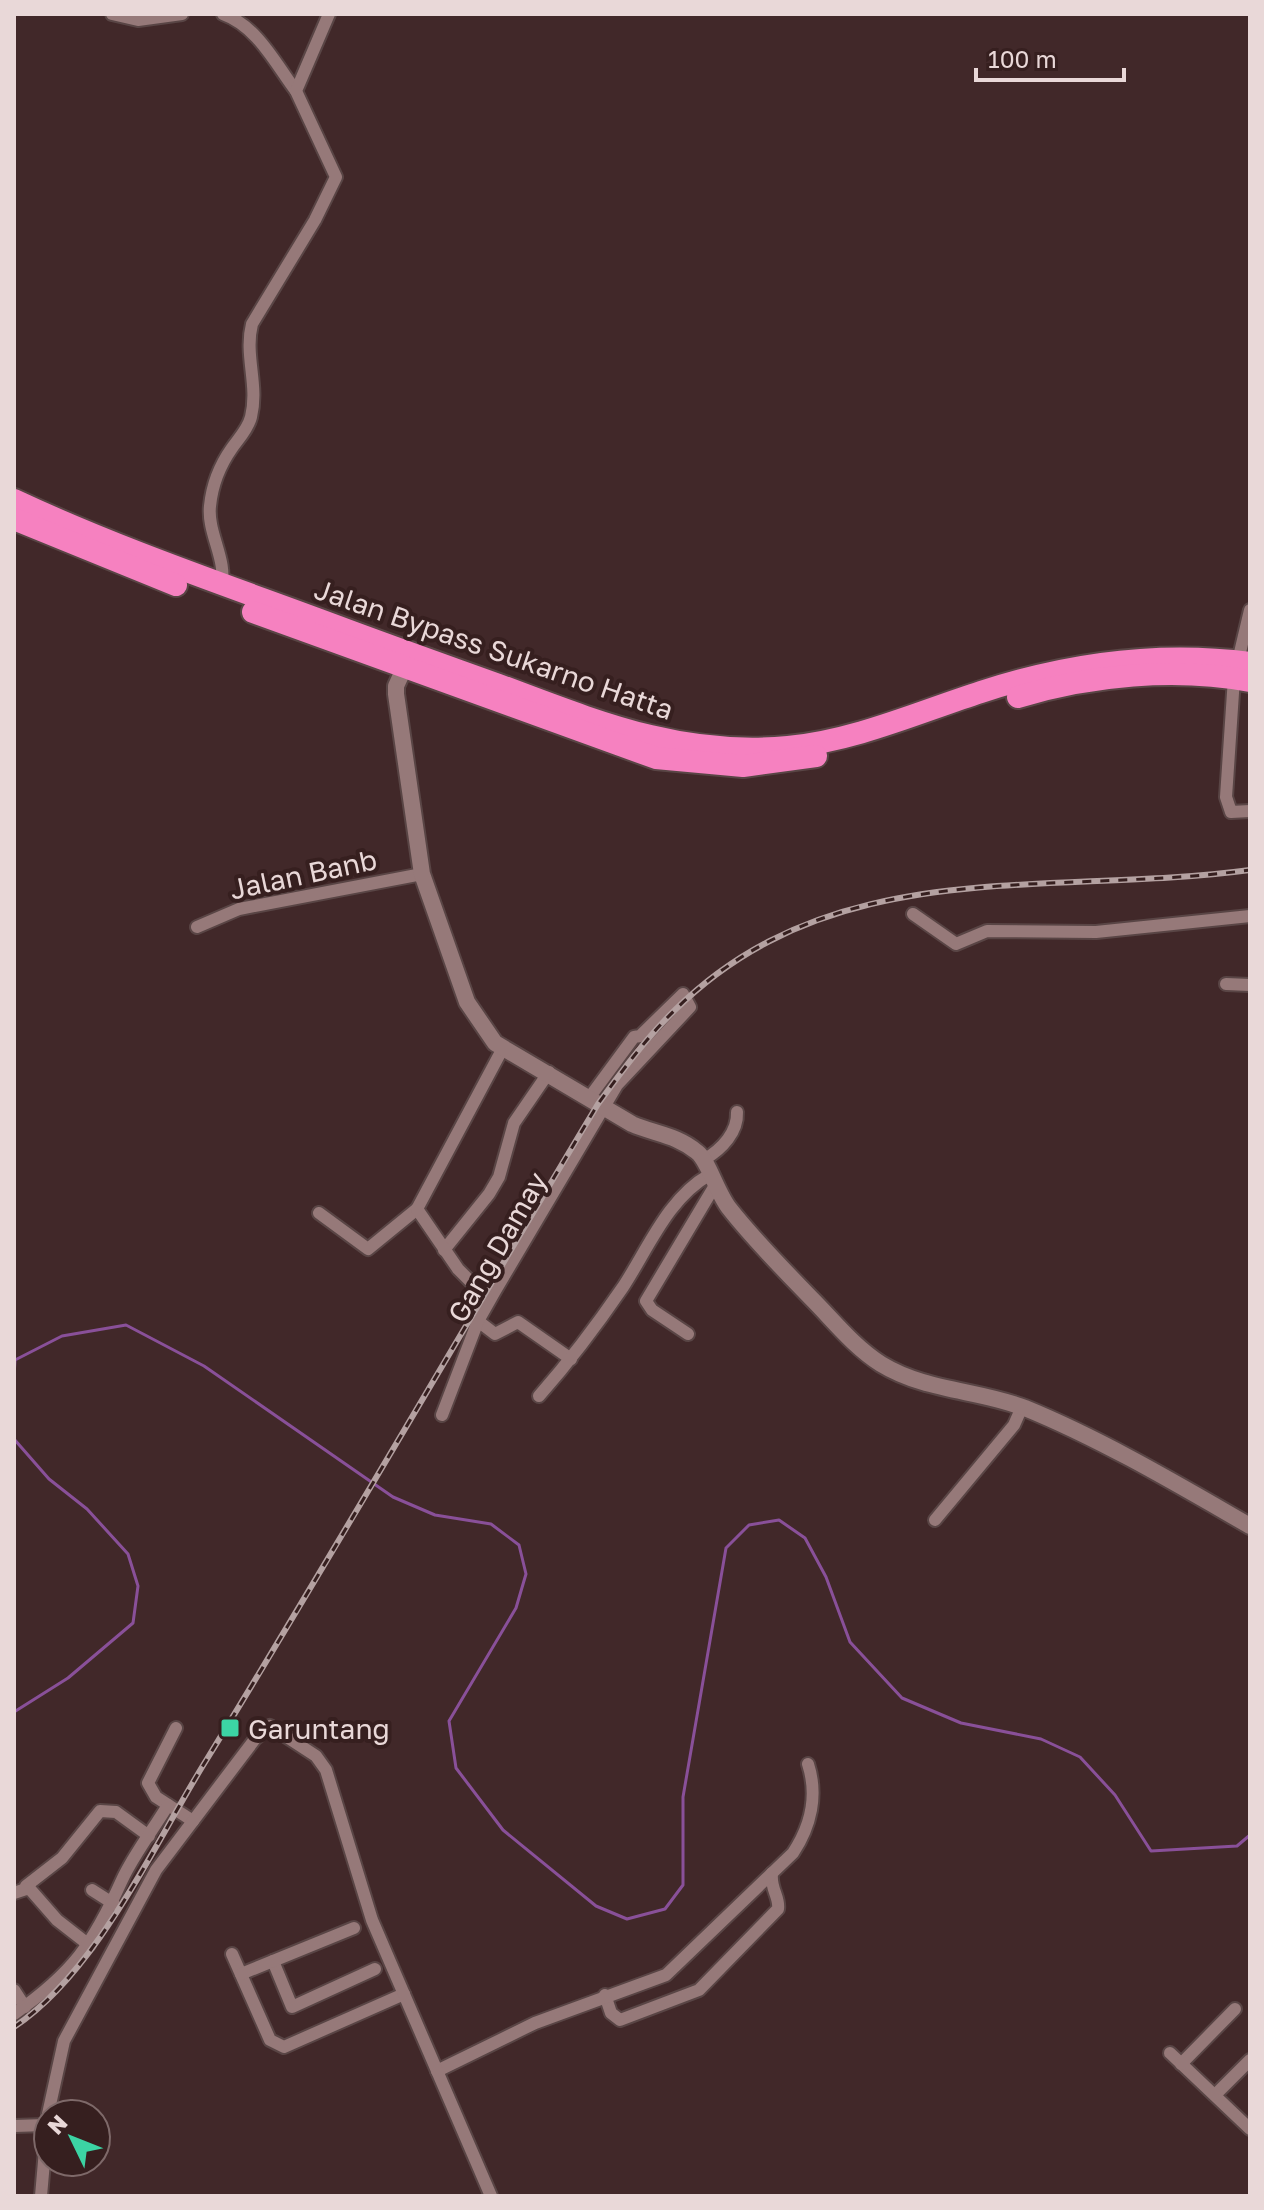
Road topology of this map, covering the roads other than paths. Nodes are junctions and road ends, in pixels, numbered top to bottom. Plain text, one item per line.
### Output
1 (112, 14) edge
2 (182, 14) edge
3 (223, 14) edge
4 (329, 14) edge
5 (296, 91) junction
6 (14, 500) edge
7 (14, 519) edge
8 (221, 587) junction
9 (1250, 610) edge
10 (407, 661) junction
11 (1243, 671) edge
12 (1250, 811) edge
13 (422, 874) junction
14 (913, 914) dead end
15 (1250, 916) edge
16 (197, 927) dead end
17 (1226, 984) dead end
18 (1250, 985) edge
19 (503, 1048) junction
20 (549, 1072) junction
21 (589, 1098) junction
22 (604, 1107) junction
23 (737, 1112) dead end
24 (710, 1174) junction
25 (417, 1209) junction
26 (319, 1213) dead end
27 (444, 1250) junction
28 (478, 1289) dead end
29 (478, 1321) junction
30 (688, 1334) dead end
31 (571, 1359) junction
32 (539, 1396) dead end
33 (1022, 1407) junction
34 (442, 1415) dead end
35 (935, 1520) dead end
36 (1250, 1526) edge
37 (176, 1728) dead end
38 (808, 1764) dead end
39 (168, 1805) junction
40 (193, 1821) junction
41 (149, 1836) junction
42 (772, 1873) junction
43 (26, 1886) junction
44 (92, 1890) dead end
45 (14, 1893) edge
46 (114, 1904) junction
47 (354, 1928) dead end
48 (89, 1945) junction
49 (232, 1954) dead end
50 (273, 1961) junction
51 (375, 1969) dead end
52 (241, 1974) junction
53 (14, 1990) edge
54 (404, 1994) junction
55 (605, 1995) junction
56 (1235, 2009) dead end
57 (19, 2011) edge
58 (1170, 2053) dead end
59 (1250, 2060) edge
60 (1181, 2064) junction
61 (437, 2071) junction
62 (1215, 2095) junction
63 (51, 2098) edge
64 (1250, 2129) edge
65 (491, 2196) edge

1 - 2 street
3 - 5 street
4 - 5 street
5 - 8 street
6 - 8 highway, Jalan Bypass Sukarno Hatta
7 - 10 highway, Jalan Bypass Sukarno Hatta
8 - 10 highway, Jalan Bypass Sukarno Hatta
9 - 11 street
10 - 11 highway, Jalan Bypass Sukarno Hatta
10 - 13 street
11 - 12 street
13 - 16 street, Jalan Banb
13 - 19 street
14 - 15 street
17 - 18 street
19 - 20 street
19 - 25 street
20 - 21 street
20 - 27 street
21 - 22 street
21 - 22 street, Gang Damay
22 - 24 street
22 - 29 street, Gang Damay
23 - 24 street
24 - 30 street
24 - 31 street
24 - 33 street
25 - 26 street
25 - 27 street
27 - 28 street
29 - 31 street
29 - 34 street, Gang Damay
31 - 32 street
33 - 35 street
33 - 36 street
37 - 39 street
38 - 42 street
39 - 40 street
39 - 41 street
40 - 54 street
40 - 63 street
41 - 43 street
41 - 46 street
42 - 55 street
42 - 55 street
43 - 45 street
43 - 48 street
44 - 46 street
46 - 48 street
47 - 50 street
48 - 57 street
49 - 52 street
50 - 51 street
50 - 52 street
52 - 54 street
53 - 57 street
54 - 61 street
55 - 61 street
56 - 60 street
58 - 60 street
59 - 62 street
60 - 62 street
61 - 65 street
62 - 64 street

